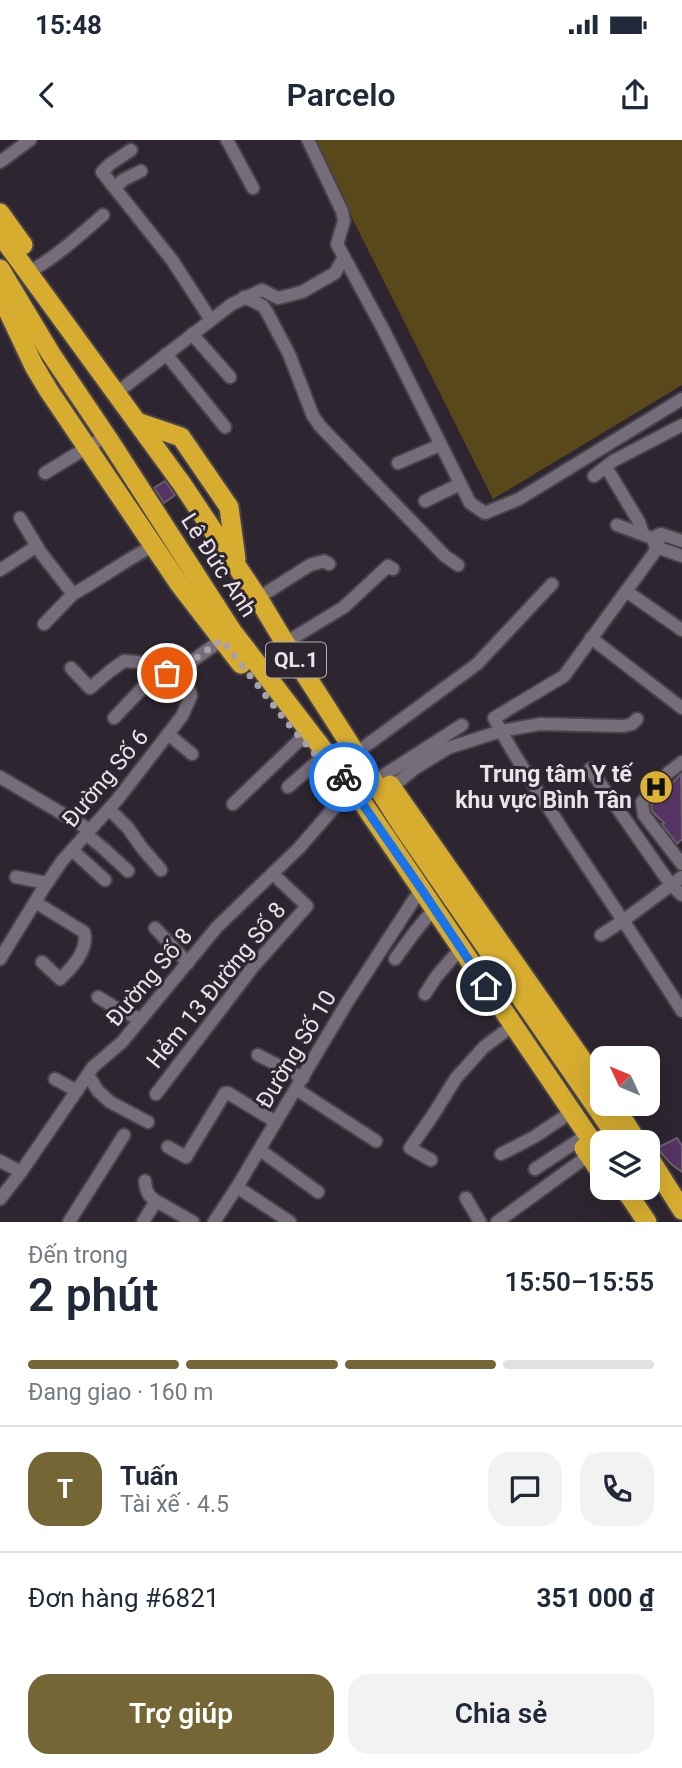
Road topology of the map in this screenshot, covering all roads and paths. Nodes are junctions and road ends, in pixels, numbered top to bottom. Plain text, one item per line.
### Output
1 (30, 140) edge
2 (227, 140) edge
3 (308, 140) edge
4 (131, 150) dead end
5 (0, 162) edge
6 (141, 171) dead end
7 (115, 188) junction
8 (253, 188) dead end
9 (0, 214) edge
10 (103, 215) dead end
11 (0, 234) edge
12 (344, 257) junction
13 (0, 269) edge
14 (26, 271) junction
15 (0, 294) edge
16 (244, 297) junction
17 (211, 320) junction
18 (192, 334) junction
19 (166, 355) junction
20 (230, 377) dead end
21 (115, 394) junction
22 (682, 399) edge
23 (682, 425) edge
24 (225, 427) dead end
25 (106, 436) junction
26 (440, 445) junction
27 (87, 449) junction
28 (398, 463) dead end
29 (606, 467) junction
30 (45, 474) dead end
31 (594, 475) dead end
32 (460, 484) junction
33 (425, 501) dead end
34 (20, 518) dead end
35 (617, 525) dead end
36 (653, 538) junction
37 (682, 541) edge
38 (37, 546) junction
39 (153, 546) junction
40 (682, 556) edge
41 (329, 564) dead end
42 (458, 565) dead end
43 (393, 569) dead end
44 (0, 570) edge
45 (552, 584) dead end
46 (626, 591) junction
47 (73, 594) junction
48 (258, 598) junction
49 (44, 624) dead end
50 (682, 630) edge
51 (227, 636) junction
52 (592, 638) junction
53 (285, 643) junction
54 (71, 668) dead end
55 (155, 669) junction
56 (184, 673) junction
57 (682, 708) edge
58 (114, 718) dead end
59 (637, 719) dead end
60 (462, 725) dead end
61 (501, 733) junction
62 (168, 734) junction
63 (305, 735) junction
64 (356, 752) junction
65 (192, 754) dead end
66 (323, 757) junction
67 (682, 762) edge
68 (590, 769) dead end
69 (0, 777) edge
70 (388, 781) junction
71 (288, 787) dead end
72 (349, 790) junction
73 (233, 804) dead end
74 (109, 809) junction
75 (88, 832) junction
76 (72, 850) junction
77 (681, 859) edge
78 (161, 870) dead end
79 (128, 871) dead end
80 (273, 874) junction
81 (16, 877) dead end
82 (105, 880) dead end
83 (677, 881) edge
84 (47, 883) junction
85 (682, 895) edge
86 (415, 898) junction
87 (35, 902) junction
88 (427, 917) junction
89 (624, 920) junction
90 (155, 928) dead end
91 (601, 935) dead end
92 (454, 957) junction
93 (0, 959) edge
94 (395, 959) dead end
95 (41, 962) dead end
96 (188, 963) junction
97 (425, 994) dead end
98 (98, 997) dead end
99 (680, 1003) edge
100 (141, 1019) junction
101 (549, 1024) junction
102 (504, 1032) junction
103 (258, 1055) dead end
104 (590, 1074) edge
105 (88, 1075) junction
106 (55, 1079) dead end
107 (299, 1084) junction
108 (77, 1091) junction
109 (156, 1094) dead end
110 (564, 1117) junction
111 (148, 1122) dead end
112 (276, 1122) junction
113 (613, 1130) edge
114 (124, 1135) dead end
115 (376, 1141) dead end
116 (168, 1147) dead end
117 (260, 1150) junction
118 (590, 1150) edge
119 (501, 1154) dead end
120 (431, 1160) dead end
121 (0, 1161) edge
122 (535, 1169) dead end
123 (21, 1172) junction
124 (660, 1175) edge
125 (145, 1181) dead end
126 (237, 1187) junction
127 (318, 1192) dead end
128 (660, 1197) edge
129 (466, 1198) dead end
130 (0, 1199) edge
131 (619, 1200) edge
132 (632, 1200) edge
133 (156, 1201) junction
134 (682, 1210) edge
135 (179, 1219) edge
136 (69, 1222) edge
137 (143, 1222) edge
138 (193, 1222) edge
139 (214, 1222) edge
140 (290, 1222) edge
141 (480, 1222) edge
142 (497, 1222) edge
143 (634, 1222) edge
144 (647, 1222) edge
145 (677, 1222) edge

1 - 5 street
2 - 8 street
3 - 12 street
4 - 7 street
6 - 7 street
7 - 17 street
9 - 14 highway, Lê Đức Anh / QL.1
10 - 14 street
11 - 14 highway, Lê Đức Anh / QL.1
12 - 16 street
12 - 26 street
13 - 25 highway, Lê Đức Anh / QL.1
14 - 21 highway, Lê Đức Anh / QL.1
15 - 27 highway, Lê Đức Anh / QL.1
16 - 17 street
16 - 42 street
17 - 18 street
18 - 19 street
18 - 20 street
19 - 21 street
19 - 24 street
21 - 48 highway, Lê Đức Anh / QL.1
22 - 32 street
23 - 29 street
25 - 27 street
25 - 51 highway, Lê Đức Anh / QL.1
26 - 28 street
26 - 32 street
27 - 30 street
27 - 39 highway, Lê Đức Anh / QL.1
29 - 31 street
29 - 36 street
32 - 33 street
34 - 38 street
35 - 36 street
36 - 37 street
36 - 40 street
36 - 46 street
38 - 44 street
38 - 47 street
39 - 47 street
39 - 51 highway, Lê Đức Anh / QL.1
41 - 48 street
43 - 53 street
45 - 64 street
46 - 50 street
46 - 52 street
47 - 49 street
48 - 53 highway, Lê Đức Anh / QL.1
51 - 56 street
51 - 63 highway, Lê Đức Anh / QL.1
52 - 57 street
52 - 61 street
53 - 64 highway, Lê Đức Anh / QL.1
54 - 55 street
55 - 56 street
55 - 58 street
56 - 62 street, Đường Số 6
59 - 61 street
60 - 70 street
61 - 70 street
61 - 89 street
62 - 65 street
62 - 74 street, Đường Số 6
63 - 66 highway, Lê Đức Anh / QL.1
63 - 73 street
64 - 70 highway, QL.1
64 - 101 highway, Lê Đức Anh / QL.1
66 - 71 street
66 - 72 highway, Lê Đức Anh / QL.1
67 - 77 street
68 - 83 street
69 - 75 street
70 - 101 highway, Lê Đức Anh / QL.1
72 - 80 street, Đường Số 8
72 - 86 highway, Lê Đức Anh / QL.1
72 - 118 highway, Lê Đức Anh / QL.1
74 - 75 street, Đường Số 6
74 - 78 street
75 - 76 street, Đường Số 6
75 - 79 street
76 - 82 street
76 - 84 street, Đường Số 6
80 - 96 street, Đường Số 8
80 - 109 street, Hẻm 13 Đường Số 8
81 - 84 street
83 - 85 street
83 - 89 street
84 - 87 street, Đường Số 6
86 - 88 highway, Lê Đức Anh / QL.1
86 - 107 street, Đường Số 10
87 - 93 street, Đường Số 6
87 - 95 street
88 - 92 highway, Lê Đức Anh / QL.1
88 - 94 street
89 - 91 street
89 - 99 street
90 - 96 street
92 - 97 street
92 - 102 highway, Lê Đức Anh / QL.1
96 - 100 street, Đường Số 8
98 - 100 street
100 - 105 street, Đường Số 8
101 - 104 highway, Lê Đức Anh / QL.1
101 - 113 highway, Lê Đức Anh / QL.1
102 - 110 highway, Lê Đức Anh / QL.1
102 - 120 street
103 - 107 street
105 - 108 street, Đường Số 8
105 - 111 street
106 - 108 street
107 - 112 street, Đường Số 10
107 - 115 street
108 - 123 street, Đường Số 8
110 - 118 highway, Lê Đức Anh / QL.1
110 - 119 street
112 - 116 street
112 - 117 street, Đường Số 10
114 - 136 street
117 - 126 street, Đường Số 10
117 - 127 street
118 - 122 street
118 - 142 street
121 - 123 street
123 - 130 street, Đường Số 8
124 - 134 highway
125 - 133 street
126 - 139 street, Đường Số 10
126 - 140 street
128 - 145 highway
129 - 141 street
131 - 143 highway
132 - 144 highway
133 - 135 street
133 - 137 street
135 - 138 street

